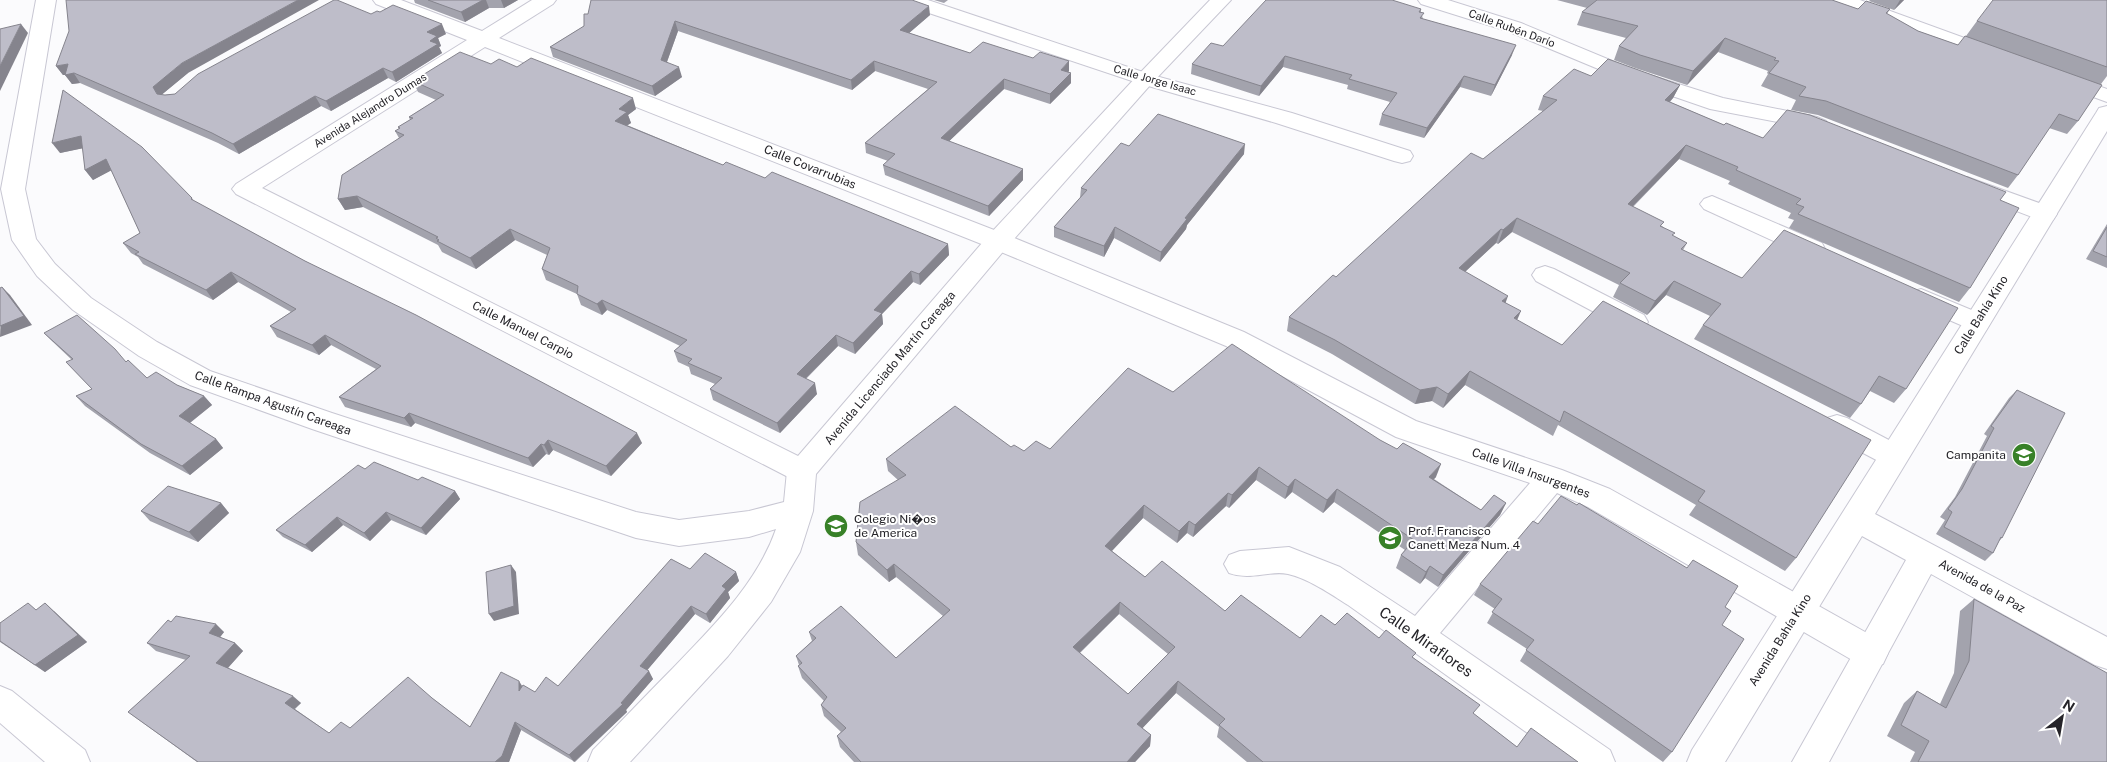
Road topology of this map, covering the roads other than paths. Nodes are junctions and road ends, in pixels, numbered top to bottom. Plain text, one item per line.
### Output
1 (46, 0) edge
2 (383, 0) edge
3 (546, 0) edge
4 (910, 0) edge
5 (1221, 0) edge
6 (1428, 0) edge
7 (1842, 0) edge
8 (483, 39) junction
9 (2013, 62) edge
10 (2042, 72) edge
11 (1145, 78) junction
12 (2107, 96) edge
13 (2107, 113) edge
14 (1836, 133) edge
15 (1402, 156) dead end
16 (1945, 175) edge
17 (244, 189) joint
18 (1712, 204) dead end
19 (2044, 214) junction
20 (998, 240) junction
21 (1836, 259) edge
22 (1545, 275) dead end
23 (1898, 287) edge
24 (1977, 323) junction
25 (1658, 334) edge
26 (1235, 339) joint
27 (1815, 415) edge
28 (1894, 456) junction
29 (802, 471) junction
30 (1552, 478) junction
31 (798, 512) junction
32 (1856, 518) junction
33 (1925, 555) junction
34 (1240, 564) dead end
35 (1799, 610) junction
36 (1418, 636) junction
37 (1871, 653) junction
38 (2107, 654) edge
39 (0, 702) edge
40 (72, 762) edge
41 (606, 762) edge
42 (1597, 762) edge
43 (1704, 762) edge
44 (1810, 762) edge

1 - 31 street, Calle Rampa Agustín Careaga
2 - 8 street, Calle Covarrubias
3 - 8 street, Avenida Alejandro Dumas
4 - 11 street, Calle Jorge Isaac
5 - 11 street, Avenida Licenciado Martín Careaga
6 - 14 street, Calle Rubén Darío
7 - 9 street
8 - 17 street, Avenida Alejandro Dumas
8 - 20 street, Calle Covarrubias
10 - 12 street
11 - 15 street, Calle Jorge Isaac
11 - 20 street, Avenida Licenciado Martín Careaga
13 - 19 street, Calle Bahía Kino
16 - 19 street
17 - 29 street, Calle Manuel Carpio
18 - 21 street
19 - 24 street, Calle Bahía Kino
20 - 26 street, Calle Covarrubias
20 - 29 street, Avenida Licenciado Martín Careaga
22 - 25 street
23 - 24 street
24 - 28 street, Calle Bahía Kino
26 - 30 street, Calle Villa Insurgentes
27 - 28 street
28 - 32 street, Calle Bahía Kino
29 - 31 street
30 - 35 street, Calle Villa Insurgentes
30 - 36 street
31 - 41 street
32 - 33 street, Avenida de la Paz
32 - 35 street, Avenida Bahía Kino
33 - 37 street
33 - 38 street, Avenida de la Paz
34 - 36 street, Calle Miraflores
35 - 37 street, Calle Villa Insurgentes
35 - 43 street, Avenida Bahía Kino
36 - 42 street, Calle Miraflores
37 - 44 street
39 - 40 street

